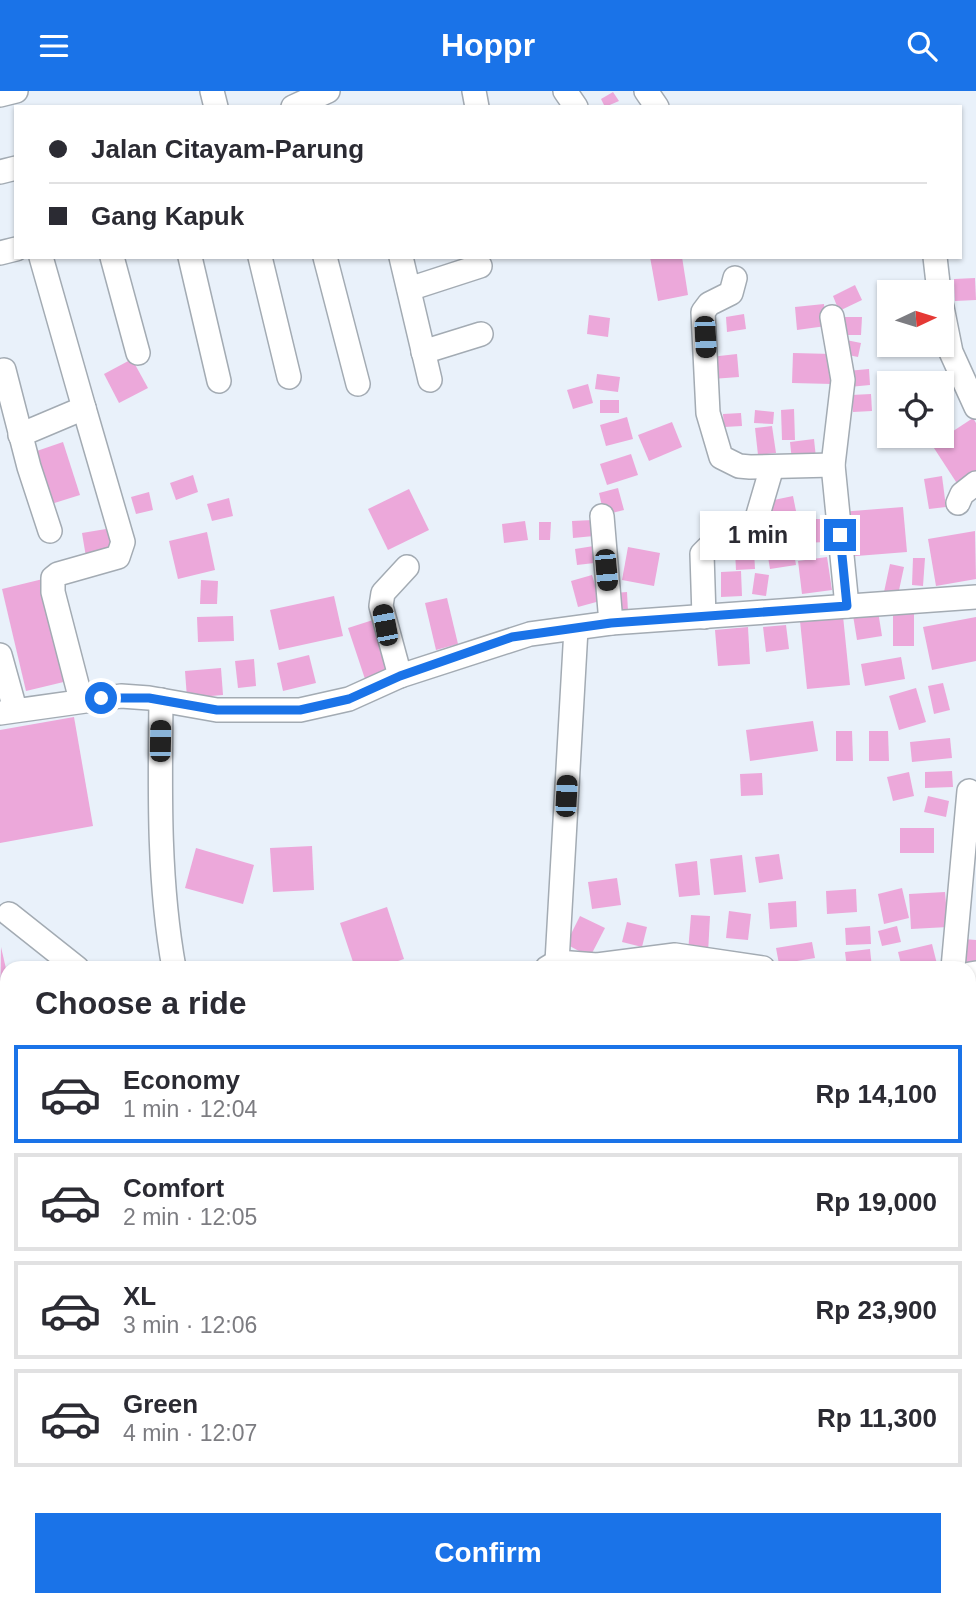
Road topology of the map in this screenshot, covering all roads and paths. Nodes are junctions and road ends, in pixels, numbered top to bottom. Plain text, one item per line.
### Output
1 (16, 91) edge
2 (325, 91) edge
3 (0, 95) edge
4 (297, 105) edge
5 (42, 259) edge
6 (113, 259) edge
7 (190, 259) edge
8 (260, 259) edge
9 (325, 259) edge
10 (402, 259) edge
11 (935, 259) edge
12 (480, 266) dead end
13 (735, 278) dead end
14 (938, 280) edge
15 (409, 289) junction
16 (831, 317) dead end
17 (481, 334) dead end
18 (423, 352) junction
19 (138, 353) dead end
20 (953, 357) edge
21 (1, 366) edge
22 (289, 377) dead end
23 (430, 380) dead end
24 (219, 381) dead end
25 (358, 384) dead end
26 (976, 407) edge
27 (84, 408) junction
28 (20, 435) junction
29 (832, 465) junction
30 (772, 467) junction
31 (976, 483) edge
32 (958, 503) dead end
33 (602, 516) dead end
34 (50, 531) dead end
35 (407, 567) dead end
36 (976, 597) edge
37 (847, 606) junction
38 (704, 617) junction
39 (611, 623) junction
40 (576, 629) junction
41 (0, 655) edge
42 (400, 676) junction
43 (161, 700) junction
44 (81, 701) junction
45 (7, 711) edge
46 (969, 791) dead end
47 (9, 914) dead end
48 (68, 961) edge
49 (173, 961) edge
50 (552, 961) edge
51 (657, 961) edge
52 (716, 961) edge
53 (954, 961) edge

1 - 3 street
2 - 4 street
5 - 27 street
6 - 19 street
7 - 24 street
8 - 22 street
9 - 25 street
10 - 15 street
11 - 14 street
12 - 15 street
13 - 30 street
15 - 18 street
16 - 29 street
17 - 18 street
18 - 23 street
20 - 26 street
21 - 28 street
27 - 28 street
27 - 44 street
28 - 34 street
29 - 30 street
29 - 37 street
30 - 38 street
31 - 32 street
33 - 39 street
35 - 42 street
36 - 37 street
37 - 38 street
38 - 39 street
39 - 40 street
40 - 42 street
40 - 50 street
41 - 45 street
42 - 43 street
43 - 44 street
43 - 49 street
44 - 45 street
46 - 53 street
47 - 48 street
51 - 52 street

